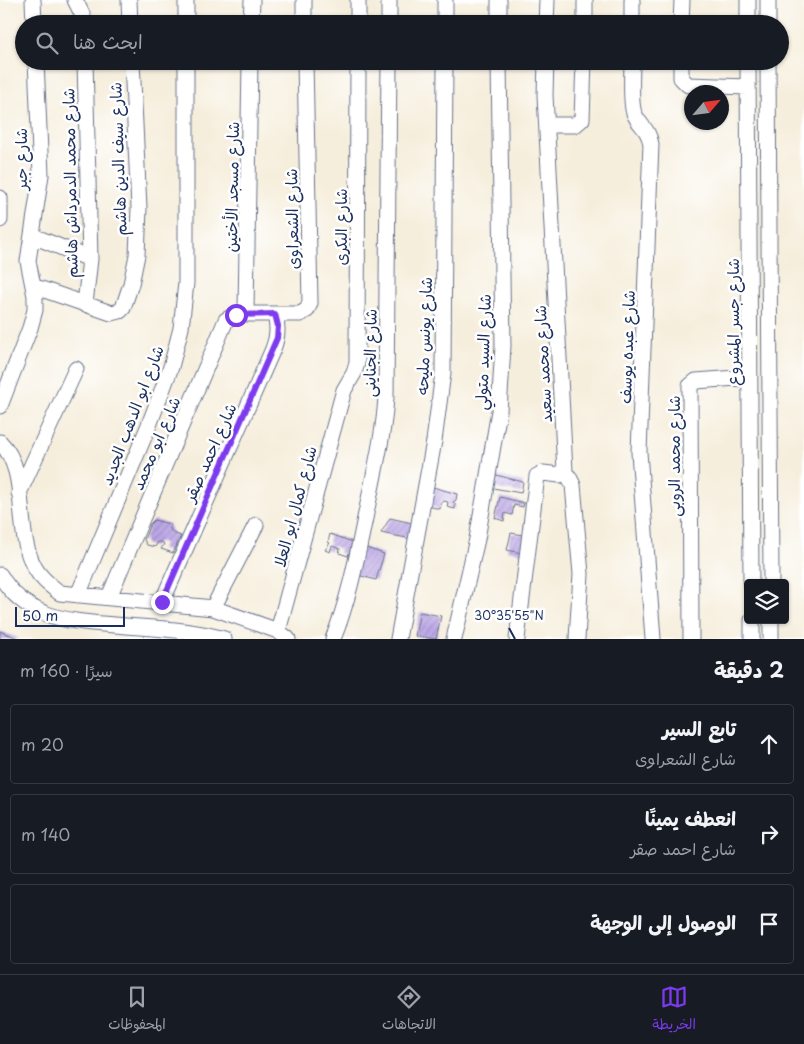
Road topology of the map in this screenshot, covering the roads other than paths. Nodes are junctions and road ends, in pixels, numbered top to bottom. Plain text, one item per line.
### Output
1 (33, 0) edge
2 (75, 0) edge
3 (129, 0) edge
4 (186, 0) edge
5 (252, 0) edge
6 (304, 0) edge
7 (358, 0) edge
8 (389, 0) edge
9 (445, 0) edge
10 (499, 0) edge
11 (547, 0) edge
12 (585, 0) edge
13 (632, 0) edge
14 (682, 0) edge
15 (748, 0) edge
16 (768, 0) edge
17 (34, 15) edge
18 (82, 15) edge
19 (130, 15) edge
20 (186, 15) edge
21 (251, 15) edge
22 (304, 15) edge
23 (358, 15) edge
24 (389, 15) edge
25 (445, 15) edge
26 (499, 15) edge
27 (546, 15) edge
28 (585, 15) edge
29 (632, 15) edge
30 (681, 15) edge
31 (748, 15) edge
32 (768, 15) edge
33 (36, 70) edge
34 (85, 70) edge
35 (132, 70) edge
36 (186, 70) edge
37 (250, 70) edge
38 (305, 70) edge
39 (358, 70) edge
40 (388, 70) edge
41 (445, 70) edge
42 (500, 70) edge
43 (546, 70) edge
44 (584, 70) edge
45 (632, 70) edge
46 (680, 70) edge
47 (748, 70) edge
48 (768, 70) edge
49 (748, 86) junction
50 (547, 125) junction
51 (0, 198) edge
52 (0, 220) edge
53 (33, 236) junction
54 (90, 259) junction
55 (33, 286) junction
56 (85, 304) junction
57 (244, 314) junction
58 (275, 314) junction
59 (76, 370) dead end
60 (750, 377) junction
61 (344, 390) joint
62 (0, 406) edge
63 (0, 442) edge
64 (564, 473) junction
65 (19, 494) junction
66 (256, 525) dead end
67 (0, 575) edge
68 (751, 579) edge
69 (771, 579) edge
70 (78, 595) junction
71 (109, 597) junction
72 (162, 602) junction
73 (192, 605) junction
74 (213, 608) junction
75 (752, 624) edge
76 (771, 624) edge
77 (143, 634) edge
78 (283, 635) edge
79 (185, 636) edge
80 (222, 639) edge
81 (332, 639) edge
82 (398, 639) edge
83 (454, 639) edge
84 (517, 639) edge
85 (578, 639) edge
86 (653, 639) edge
87 (691, 639) edge
88 (752, 639) edge
89 (771, 639) edge

1 - 17 street
2 - 18 street
3 - 19 street
4 - 20 street
5 - 21 street
6 - 22 street
7 - 23 street
8 - 24 street
9 - 25 street
10 - 26 street
11 - 27 street
12 - 28 street
13 - 29 street
14 - 30 street
15 - 31 street
16 - 32 street
33 - 53 street, شارع جبر
34 - 54 street, شارع محمد الدمرداش هاشم
35 - 56 street, شارع سيف الدين هاشم
36 - 70 street, شارع ابو الدهب الجديد
37 - 57 street, شارع مسجد الأختين
38 - 58 street, شارع الشعراوى
39 - 61 street, شارع البكرى
40 - 81 street, شارع الجناينى
41 - 82 street, شارع يونس مليحه
42 - 83 street, شارع السيد متولي
43 - 50 street, شارع محمد سعيد
44 - 50 street
45 - 86 street, شارع عبده يوسف
46 - 49 street
47 - 49 street, شارع جسر المشروع
48 - 69 street
49 - 60 street, شارع جسر المشروع
50 - 64 street, شارع محمد سعيد
51 - 52 street
53 - 54 street
53 - 55 street, شارع جبر
54 - 56 street, شارع محمد الدمرداش هاشم
55 - 56 street, شارع سيف الدين هاشم
55 - 62 street, شارع جبر
57 - 58 street, شارع الشعراوى
57 - 71 street, شارع ابو محمد
58 - 72 street, شارع احمد صقر
59 - 65 street
60 - 68 street, شارع جسر المشروع
60 - 87 street, شارع محمد الروبى
61 - 78 street, شارع كمال ابو العلا
63 - 65 street
64 - 84 street
64 - 85 street
65 - 70 street
66 - 74 street
67 - 77 street
70 - 71 street
71 - 72 street
72 - 73 street
73 - 74 street
73 - 79 street
74 - 78 street
75 - 88 street
76 - 89 street
77 - 79 street
79 - 80 street

